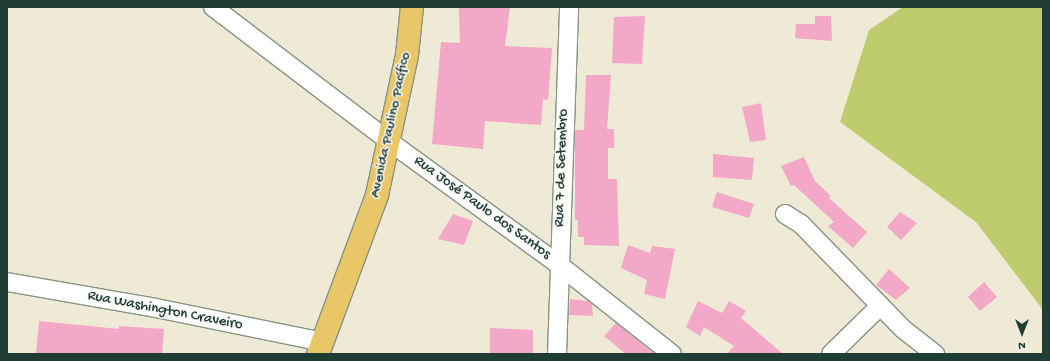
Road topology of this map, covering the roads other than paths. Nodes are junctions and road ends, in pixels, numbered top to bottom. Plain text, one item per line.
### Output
1 (213, 7) edge
2 (412, 7) edge
3 (569, 7) edge
4 (390, 142) junction
5 (785, 214) dead end
6 (558, 264) junction
7 (7, 282) edge
8 (880, 306) junction
9 (321, 348) edge
10 (557, 354) edge
11 (672, 354) edge
12 (831, 354) edge
13 (935, 354) edge

1 - 4 street, Rua José Paulo dos Santos
2 - 4 main road, Avenida Paulino Pacífico
3 - 6 street, Rua 7 de Setembro
4 - 6 street, Rua José Paulo dos Santos
4 - 9 main road, Avenida Paulino Pacífico
5 - 8 street
6 - 10 street, Rua 7 de Setembro
6 - 11 street, Rua José Paulo dos Santos
7 - 9 street, Rua Washington Craveiro
8 - 12 street
8 - 13 street

